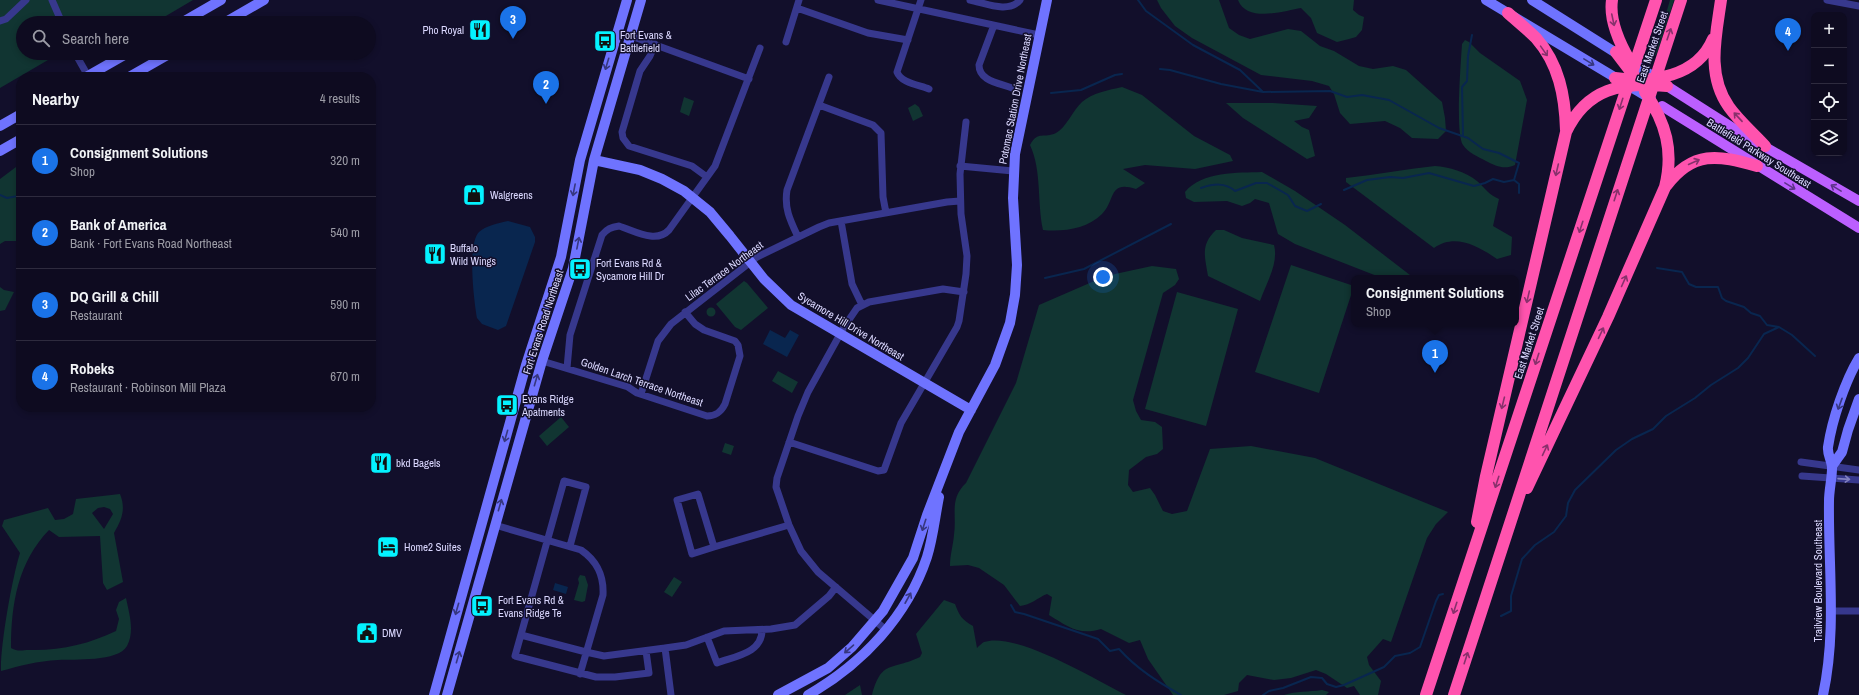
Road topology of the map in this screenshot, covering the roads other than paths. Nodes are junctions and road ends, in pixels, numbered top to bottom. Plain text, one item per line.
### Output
1 (26, 0) edge
2 (52, 0) edge
3 (221, 0) edge
4 (264, 0) edge
5 (627, 0) edge
6 (641, 0) edge
7 (799, 0) edge
8 (878, 0) edge
9 (921, 0) edge
10 (970, 0) edge
11 (1020, 0) edge
12 (1047, 0) edge
13 (1486, 0) edge
14 (1532, 0) edge
15 (1612, 0) edge
16 (1656, 0) edge
17 (1681, 0) edge
18 (1722, 0) edge
19 (1827, 0) edge
20 (1859, 6) edge
21 (797, 8) junction
22 (919, 8) junction
23 (1508, 13) junction
24 (59, 16) edge
25 (193, 16) edge
26 (236, 16) edge
27 (0, 21) edge
28 (994, 25) junction
29 (1717, 29) junction
30 (1039, 35) junction
31 (631, 36) junction
32 (908, 40) junction
33 (786, 42) dead end
34 (655, 44) junction
35 (760, 48) dead end
36 (1615, 51) junction
37 (79, 60) edge
38 (116, 60) edge
39 (159, 60) edge
40 (1631, 62) junction
41 (85, 72) edge
42 (94, 72) edge
43 (138, 72) edge
44 (1612, 76) joint
45 (829, 77) dead end
46 (749, 79) junction
47 (1656, 79) junction
48 (1639, 83) junction
49 (1012, 88) dead end
50 (1671, 88) junction
51 (929, 89) dead end
52 (1649, 98) junction
53 (819, 105) junction
54 (1665, 109) junction
55 (16, 117) edge
56 (966, 122) dead end
57 (0, 126) edge
58 (1566, 132) junction
59 (16, 142) edge
60 (1765, 146) junction
61 (0, 151) edge
62 (594, 160) junction
63 (960, 166) junction
64 (1757, 166) junction
65 (1013, 171) junction
66 (707, 177) junction
67 (1665, 187) junction
68 (692, 197) junction
69 (960, 201) junction
70 (1859, 201) edge
71 (886, 213) junction
72 (841, 221) junction
73 (1859, 228) edge
74 (798, 237) junction
75 (751, 262) junction
76 (964, 292) junction
77 (862, 305) junction
78 (685, 312) junction
79 (840, 334) junction
80 (1859, 358) edge
81 (542, 361) junction
82 (567, 368) junction
83 (924, 383) junction
84 (641, 394) junction
85 (1859, 399) edge
86 (971, 410) junction
87 (789, 442) junction
88 (1801, 462) dead end
89 (1832, 466) junction
90 (1859, 470) edge
91 (942, 476) junction
92 (1802, 476) dead end
93 (1831, 478) junction
94 (1859, 480) edge
95 (495, 525) junction
96 (789, 525) junction
97 (1505, 536) junction
98 (548, 540) junction
99 (570, 546) junction
100 (714, 547) junction
101 (1467, 571) junction
102 (836, 587) junction
103 (1832, 611) junction
104 (1859, 611) edge
105 (876, 621) junction
106 (762, 630) junction
107 (886, 630) junction
108 (521, 635) junction
109 (707, 637) junction
110 (665, 648) junction
111 (646, 651) junction
112 (586, 652) junction
113 (580, 674) junction
114 (435, 692) edge
115 (450, 694) edge
116 (671, 695) edge
117 (778, 695) edge
118 (808, 695) edge
119 (1426, 695) edge
120 (1454, 695) edge
121 (1823, 695) edge

1 - 27 street
2 - 24 street
3 - 25 main road
4 - 26 main road
5 -> 114 main road, Fort Evans Road Northeast
6 - 31 main road, Fort Evans Road Northeast
7 - 21 street
8 - 22 street
9 - 22 street
10 - 11 street
12 - 30 main road, Potomac Station Drive Northeast
13 - 23 main road
14 - 36 main road
15 -> 40 highway
16 -> 101 highway, East Market Street
97 -> 17 highway, East Market Street
18 - 29 highway
19 - 20 street
21 - 32 street
21 - 33 street
22 - 28 street
22 - 32 street
23 -> 44 main road
23 -> 58 highway
28 - 30 street
28 - 49 street
29 - 47 highway
60 -> 29 highway
30 - 65 main road, Potomac Station Drive Northeast
31 - 34 street
31 - 62 main road, Fort Evans Road Northeast
32 - 51 street
34 - 46 street
34 - 66 street
35 - 46 street
36 - 40 main road
36 - 48 highway
37 - 41 street
38 - 42 main road
39 - 43 main road
40 - 47 main road
40 - 48 highway
44 - 48 highway
45 - 53 street
46 - 66 street
47 - 48 highway
47 - 50 main road
48 - 50 highway
48 - 52 highway
48 - 54 highway
48 - 58 highway
50 - 60 main road, Battlefield Parkway Southeast
52 - 54 main road, Battlefield Parkway Southeast
52 - 67 highway
53 - 71 street
53 - 74 street
54 - 64 main road, Battlefield Parkway Southeast
55 - 57 main road
56 - 63 street
58 -> 101 highway
59 - 61 main road
70 -> 60 main road, Battlefield Parkway Southeast
62 - 68 main road, Sycamore Hill Drive Northeast
81 -> 62 main road, Fort Evans Road Northeast
63 - 65 street
63 - 69 street
67 -> 64 highway
64 -> 73 main road, Battlefield Parkway Southeast
65 - 86 main road, Potomac Station Drive Northeast
66 - 68 street
97 -> 67 highway
68 - 75 main road, Sycamore Hill Drive Northeast
68 - 82 street
69 - 71 street, Lilac Terrace Northeast
69 - 76 street
71 - 72 street, Lilac Terrace Northeast
72 - 74 street, Lilac Terrace Northeast
72 - 77 street
74 - 75 street, Lilac Terrace Northeast
75 - 78 street, Lilac Terrace Northeast
75 - 79 main road, Sycamore Hill Drive Northeast
76 - 77 street
76 - 83 street
77 - 79 street
78 - 84 street, Lilac Terrace Northeast
78 - 84 street, Golden Larch Terrace Northeast
79 - 83 main road, Sycamore Hill Drive Northeast
79 - 87 street
80 -> 89 main road, Trailview Boulevard Southeast
81 - 82 street, Golden Larch Terrace Northeast
95 -> 81 main road, Fort Evans Road Northeast
82 - 84 street, Golden Larch Terrace Northeast
83 - 86 main road, Sycamore Hill Drive Northeast
83 - 87 street
85 - 89 main road, Trailview Boulevard Southeast
86 - 91 main road, Potomac Station Drive Northeast
87 - 96 street
88 - 89 street
89 - 90 street
89 - 93 main road, Trailview Boulevard Southeast
91 -> 105 main road, Potomac Station Drive Northeast
107 -> 91 main road, Potomac Station Drive Northeast
92 - 93 street
93 -> 94 street
93 - 103 main road, Trailview Boulevard Southeast
95 - 98 street
115 -> 95 main road, Fort Evans Road Northeast
96 - 100 street
96 - 102 street
120 -> 97 highway, East Market Street
98 - 99 street
98 - 99 street
98 - 108 street
99 - 112 street
100 - 100 street
101 -> 119 highway, East Market Street
102 - 105 street
102 - 106 street
103 - 104 street
103 - 121 main road, Trailview Boulevard Southeast
105 - 107 street
105 -> 117 main road, Potomac Station Drive Northeast
106 - 109 street
106 - 109 street
107 - 118 main road, Potomac Station Drive Northeast
108 - 112 street
108 - 113 street
109 - 110 street
110 - 111 street
110 - 116 street
111 - 112 street
111 - 113 street
112 - 113 street
114 - 115 main road

